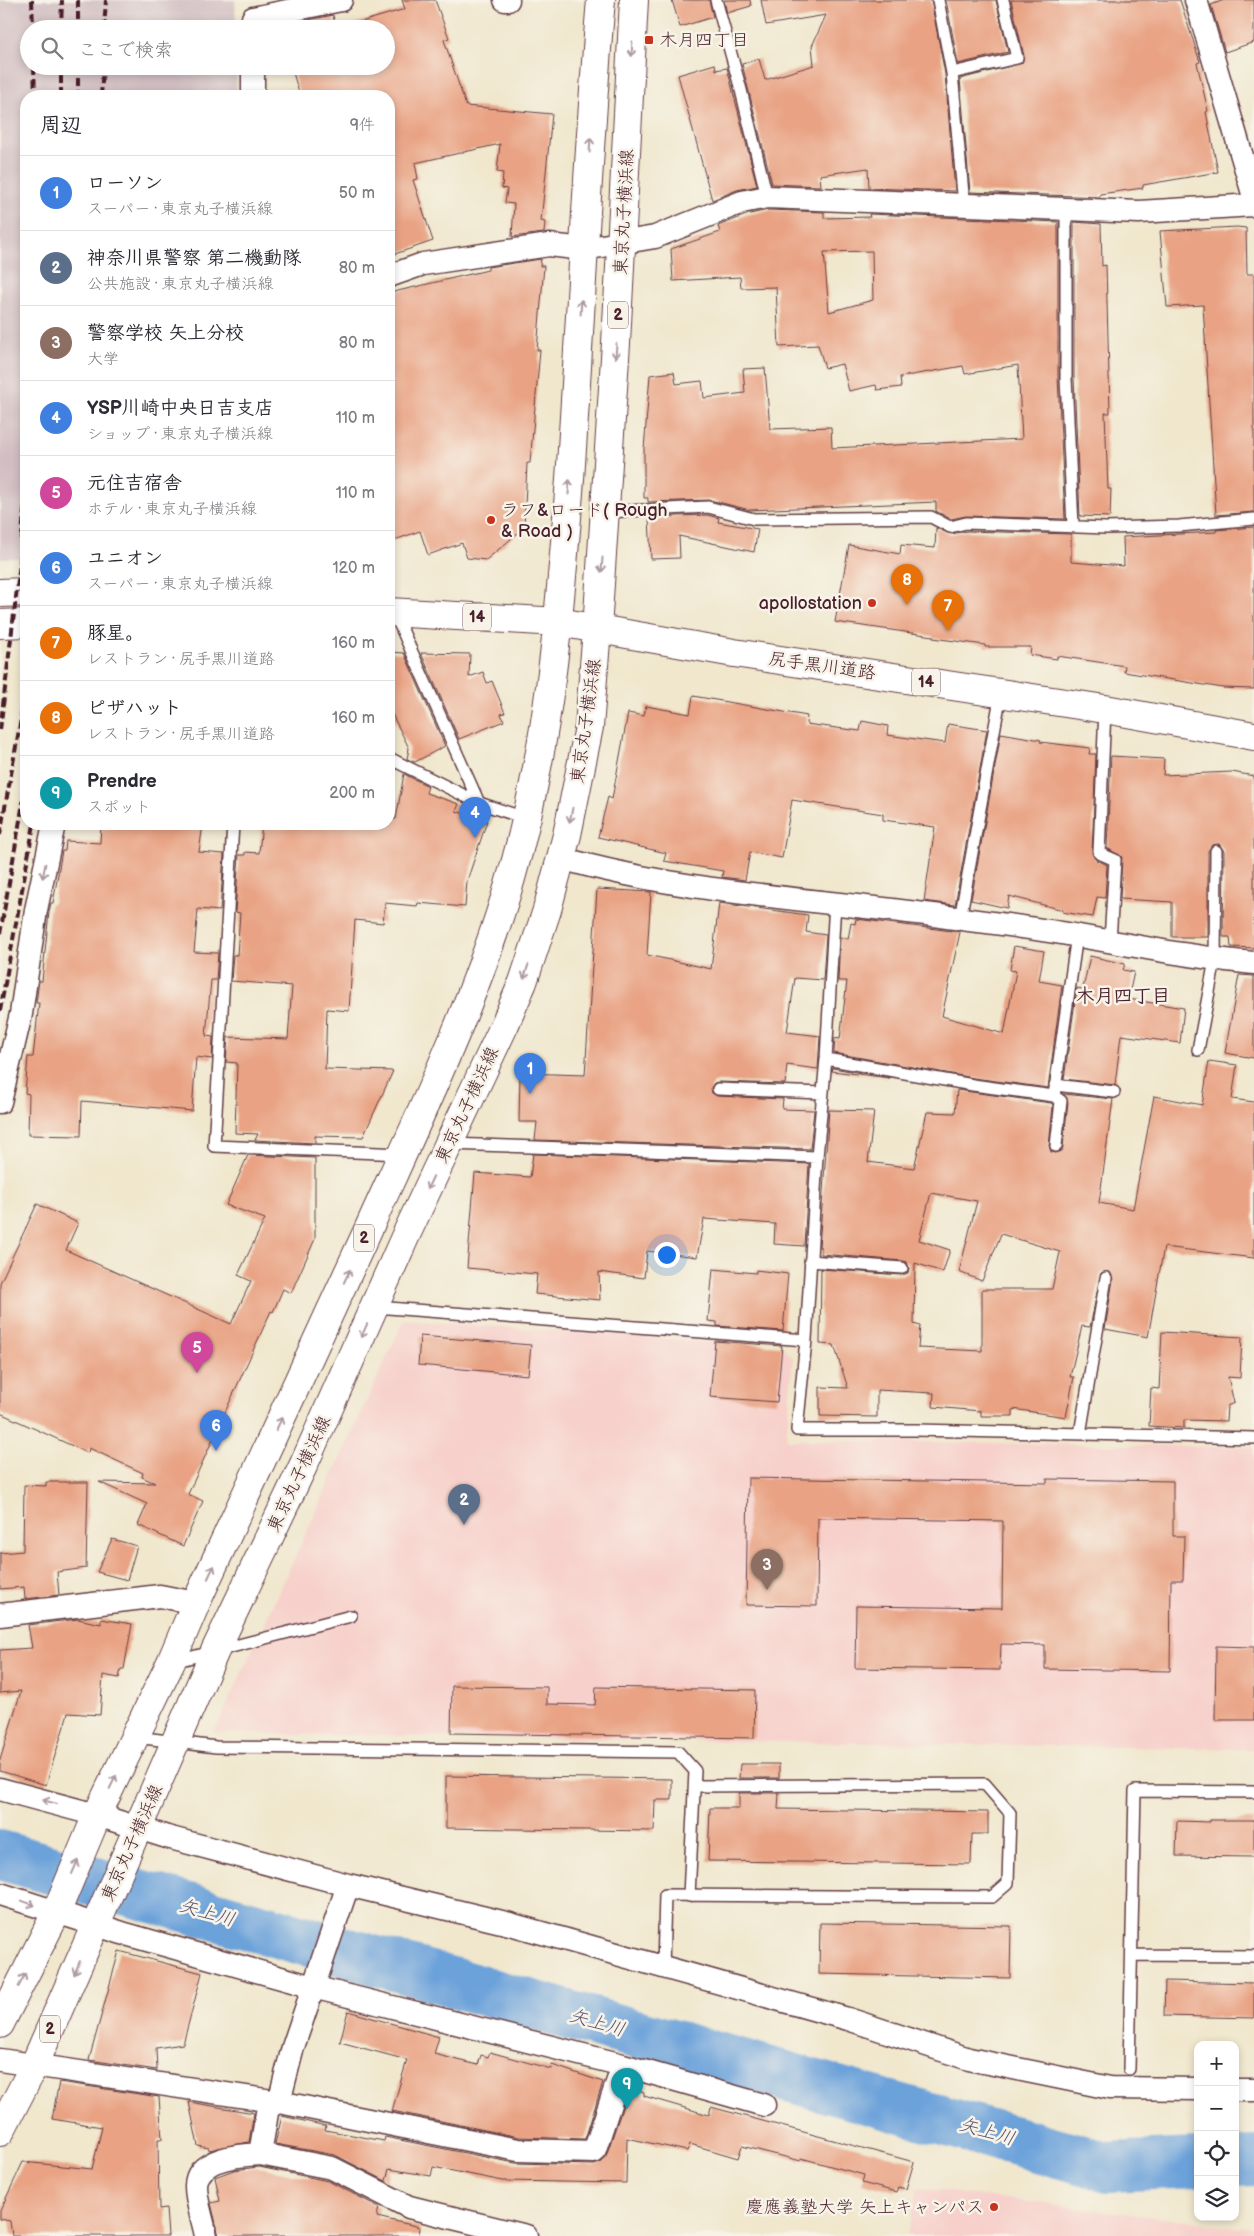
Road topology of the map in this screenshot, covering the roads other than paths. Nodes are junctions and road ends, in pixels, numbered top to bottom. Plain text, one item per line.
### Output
1 (341, 0) edge
2 (601, 0) edge
3 (634, 0) edge
4 (716, 0) edge
5 (938, 0) edge
6 (1003, 0) edge
7 (1196, 0) edge
8 (314, 3) edge
9 (253, 16) edge
10 (952, 73) junction
11 (253, 75) edge
12 (253, 90) edge
13 (767, 197) junction
14 (1254, 197) edge
15 (964, 205) junction
16 (1254, 206) edge
17 (1066, 209) junction
18 (622, 243) junction
19 (584, 249) junction
20 (395, 274) edge
21 (605, 512) junction
22 (1254, 519) edge
23 (1073, 526) junction
24 (20, 592) edge
25 (0, 593) edge
26 (395, 608) edge
27 (395, 619) edge
28 (560, 622) junction
29 (20, 623) edge
30 (0, 624) edge
31 (598, 629) junction
32 (1001, 693) junction
33 (1105, 709) junction
34 (1254, 736) edge
35 (395, 761) edge
36 (479, 802) junction
37 (526, 818) junction
38 (53, 830) edge
39 (234, 830) edge
40 (1216, 851) dead end
41 (560, 858) junction
42 (835, 902) junction
43 (960, 918) junction
44 (1077, 935) junction
45 (1110, 941) junction
46 (1215, 960) junction
47 (1254, 963) edge
48 (1198, 1050) dead end
49 (826, 1059) junction
50 (718, 1089) dead end
51 (1054, 1090) junction
52 (1114, 1092) dead end
53 (823, 1093) junction
54 (0, 1102) edge
55 (448, 1144) junction
56 (1056, 1146) dead end
57 (403, 1154) junction
58 (817, 1157) junction
59 (810, 1261) junction
60 (902, 1268) dead end
61 (1106, 1278) dead end
62 (375, 1306) junction
63 (806, 1340) junction
64 (1080, 1434) junction
65 (1254, 1438) edge
66 (196, 1603) junction
67 (0, 1615) edge
68 (350, 1616) dead end
69 (215, 1651) junction
70 (171, 1662) junction
71 (135, 1737) junction
72 (177, 1742) junction
73 (695, 1786) junction
74 (0, 1789) edge
75 (1254, 1792) edge
76 (95, 1821) junction
77 (138, 1829) junction
78 (348, 1885) junction
79 (0, 1894) edge
80 (689, 1896) junction
81 (57, 1910) junction
82 (96, 1924) junction
83 (1132, 1955) junction
84 (1254, 1956) edge
85 (664, 1967) junction
86 (313, 1987) junction
87 (0, 2024) edge
88 (0, 2060) edge
89 (623, 2065) junction
90 (34, 2066) junction
91 (1129, 2069) dead end
92 (1194, 2090) edge
93 (1239, 2090) edge
94 (1254, 2090) edge
95 (279, 2102) junction
96 (764, 2105) dead end
97 (0, 2132) edge
98 (260, 2154) junction
99 (206, 2236) edge
100 (526, 2236) edge

1 - 8 street
19 -> 2 main road, 2
3 -> 18 main road, 東京丸子横浜線 / 2
4 - 13 lane
5 - 10 lane
6 - 10 lane
7 - 14 street
8 - 9 street
10 - 15 lane
11 - 12 street
13 - 15 street
13 - 18 street
15 - 17 street
16 - 17 street
17 - 23 lane
18 - 19 street
18 -> 21 main road, 東京丸子横浜線 / 2
19 - 20 street
28 -> 19 main road, 2
21 - 23 lane
21 -> 31 main road, 東京丸子横浜線 / 2
22 - 23 lane
24 - 25 main road
26 - 28 main road, 尻手黒川道路 / 14
27 - 36 lane
28 - 31 main road, 尻手黒川道路 / 14
28 - 37 main road, 2
29 - 30 main road
31 - 32 main road, 尻手黒川道路 / 14
31 -> 41 main road, 東京丸子横浜線 / 2
32 - 33 main road, 尻手黒川道路 / 14
32 - 43 lane
33 - 34 main road, 尻手黒川道路 / 14
33 - 45 lane
35 - 36 lane
36 - 37 lane
37 - 57 main road, 2
38 -> 54 street
39 - 57 lane
40 - 46 lane
41 - 42 street
41 -> 55 main road, 東京丸子横浜線 / 2
42 - 43 street
42 - 49 lane
43 - 44 street
44 - 45 street
44 - 51 lane
45 - 46 street
46 - 47 street
46 - 48 lane
49 - 51 lane
49 - 53 lane
50 - 53 lane
51 - 52 lane
51 - 56 lane
53 - 58 lane
55 - 58 lane
55 -> 62 main road, 東京丸子横浜線 / 2
66 -> 57 main road, 2
58 - 59 lane
59 - 60 lane
59 - 63 lane
61 - 64 lane
62 - 63 lane
62 -> 69 main road, 東京丸子横浜線 / 2
63 - 64 lane
64 - 65 lane
66 - 67 street
66 - 70 main road, 2
68 - 69 lane
69 - 70 lane
69 - 72 main road, 東京丸子横浜線 / 2
70 - 71 main road, 2
71 - 72 lane
76 -> 71 main road, 2
72 - 73 lane
72 - 77 main road, 東京丸子横浜線 / 2
73 - 80 lane
73 - 80 lane
76 -> 74 street
75 - 83 lane
76 - 77 street
81 -> 76 main road, 2
77 - 78 street
77 - 82 main road, 東京丸子横浜線 / 2
78 - 85 street
78 - 86 street
79 -> 81 street
80 - 85 lane
81 - 82 street
87 -> 81 main road, 2
82 - 86 street
82 -> 90 main road, 東京丸子横浜線 / 2
83 - 84 lane
83 - 91 lane
85 - 92 street
86 - 89 street
86 - 95 street
88 - 90 street
89 - 95 street
89 - 96 street
90 - 95 street
90 - 97 main road, 東京丸子横浜線 / 2
93 - 94 street
95 - 98 street
98 - 99 street
98 - 100 street

